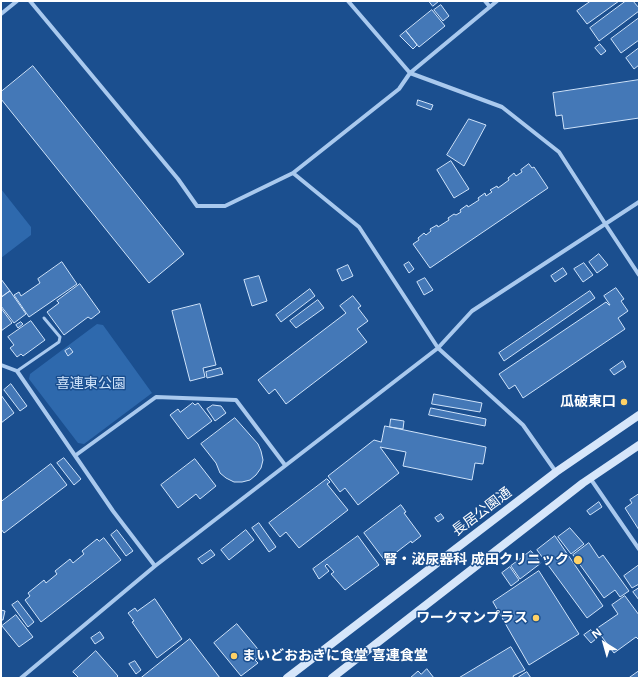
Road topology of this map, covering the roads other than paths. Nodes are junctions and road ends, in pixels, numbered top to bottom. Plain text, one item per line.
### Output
1 (17, 1) edge
2 (30, 1) edge
3 (348, 1) edge
4 (485, 1) edge
5 (497, 1) edge
6 (490, 7) junction
7 (1, 14) edge
8 (410, 73) junction
9 (293, 173) junction
10 (639, 202) edge
11 (606, 225) junction
12 (639, 275) edge
13 (44, 318) dead end
14 (438, 348) junction
15 (1, 365) edge
16 (17, 371) junction
17 (639, 415) edge
18 (639, 445) edge
19 (76, 455) junction
20 (285, 466) junction
21 (556, 472) junction
22 (590, 478) junction
23 (639, 549) edge
24 (155, 566) junction
25 (21, 678) edge
26 (287, 678) edge
27 (332, 678) edge

1 - 7 street
2 - 9 street
3 - 8 street
4 - 6 street
5 - 6 street
6 - 8 street
8 - 9 street
8 - 11 street
9 - 14 street
10 - 11 street
11 - 12 street
11 - 14 street
13 - 16 lane
14 - 20 street
14 - 21 street
15 - 16 street
16 - 19 street
17 - 21 main road, 長居公園通
18 - 22 main road
19 - 20 street
19 - 24 street
20 - 24 street
21 - 26 main road, 長居公園通
22 - 23 street
22 - 27 main road
24 - 25 street

